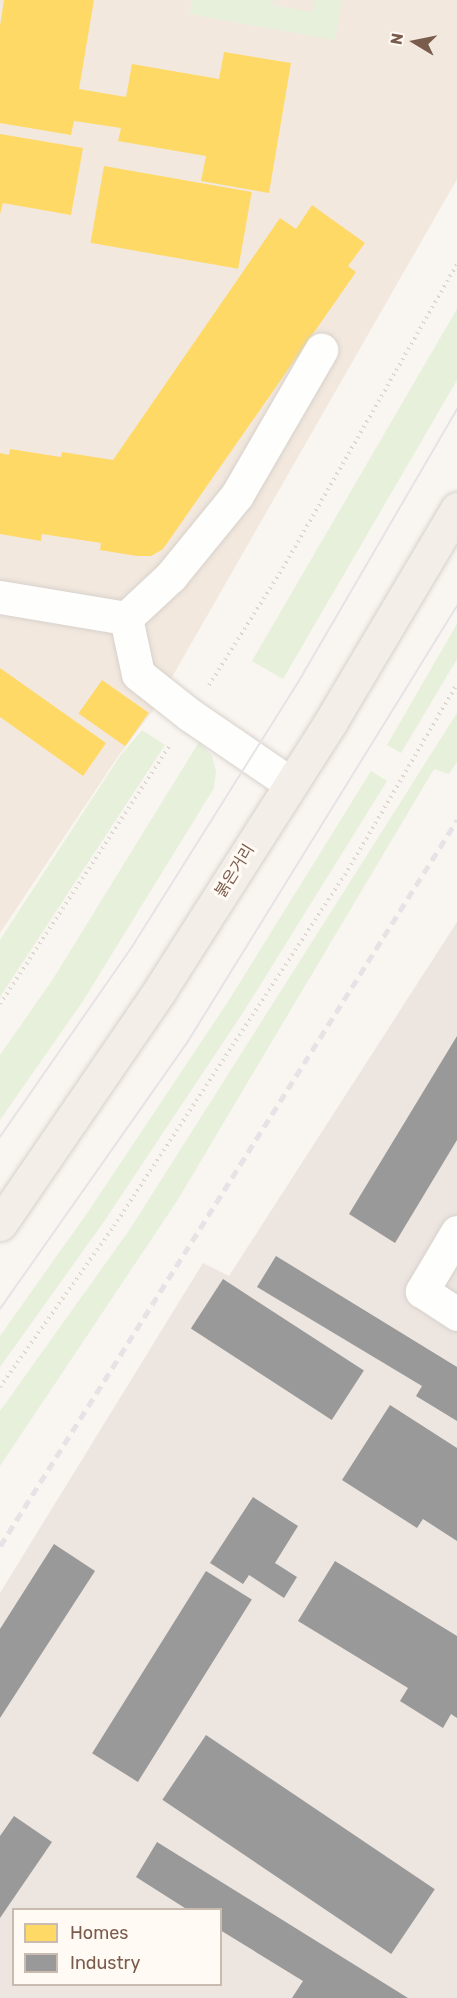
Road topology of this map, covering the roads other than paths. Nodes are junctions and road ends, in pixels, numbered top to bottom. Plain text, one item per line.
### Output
1 (321, 350) dead end
2 (457, 509) edge
3 (0, 597) edge
4 (126, 618) junction
5 (291, 784) junction
6 (5, 1208) edge
7 (457, 1232) edge
8 (457, 1314) edge

1 - 4 lane
2 - 5 main road, 붉은거리
3 - 4 lane
4 - 5 lane
5 - 6 main road, 붉은거리
7 - 8 lane

